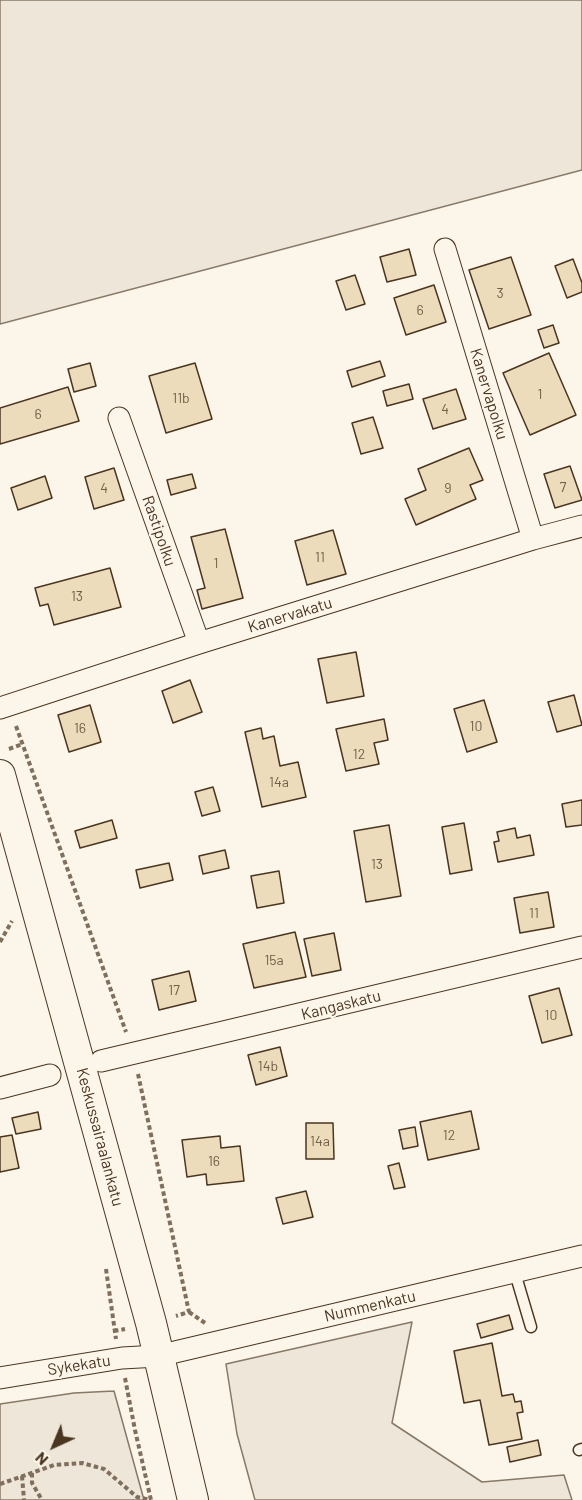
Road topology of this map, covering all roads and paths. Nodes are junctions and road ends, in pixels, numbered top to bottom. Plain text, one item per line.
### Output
1 (445, 249) dead end
2 (119, 418) dead end
3 (582, 526) edge
4 (533, 539) junction
5 (199, 643) junction
6 (0, 708) edge
7 (23, 744) dead end
8 (0, 753) edge
9 (0, 775) edge
10 (12, 921) dead end
11 (0, 942) edge
12 (582, 947) edge
13 (101, 1061) dead end
14 (50, 1075) dead end
15 (0, 1088) edge
16 (582, 1256) edge
17 (515, 1273) junction
18 (531, 1327) dead end
19 (158, 1356) junction
20 (0, 1378) edge
21 (32, 1473) junction
22 (22, 1476) junction
23 (0, 1484) edge
24 (24, 1500) edge
25 (42, 1500) edge
26 (151, 1500) edge
27 (193, 1500) edge

1 - 4 street, Kanervapolku
2 - 5 street, Rastipolku
3 - 4 street, Kanervakatu
4 - 5 street, Kanervakatu
5 - 6 street, Kanervakatu
7 - 8 path
9 - 19 street, Keskussairaalankatu
10 - 11 path
12 - 13 street, Kangaskatu
14 - 15 street
16 - 17 street, Nummenkatu
17 - 18 lane
17 - 19 street, Nummenkatu
19 - 20 street, Sykekatu
19 - 27 street, Keskussairaalankatu
21 - 22 path
21 - 25 path
21 - 26 path
22 - 23 path
22 - 24 path

